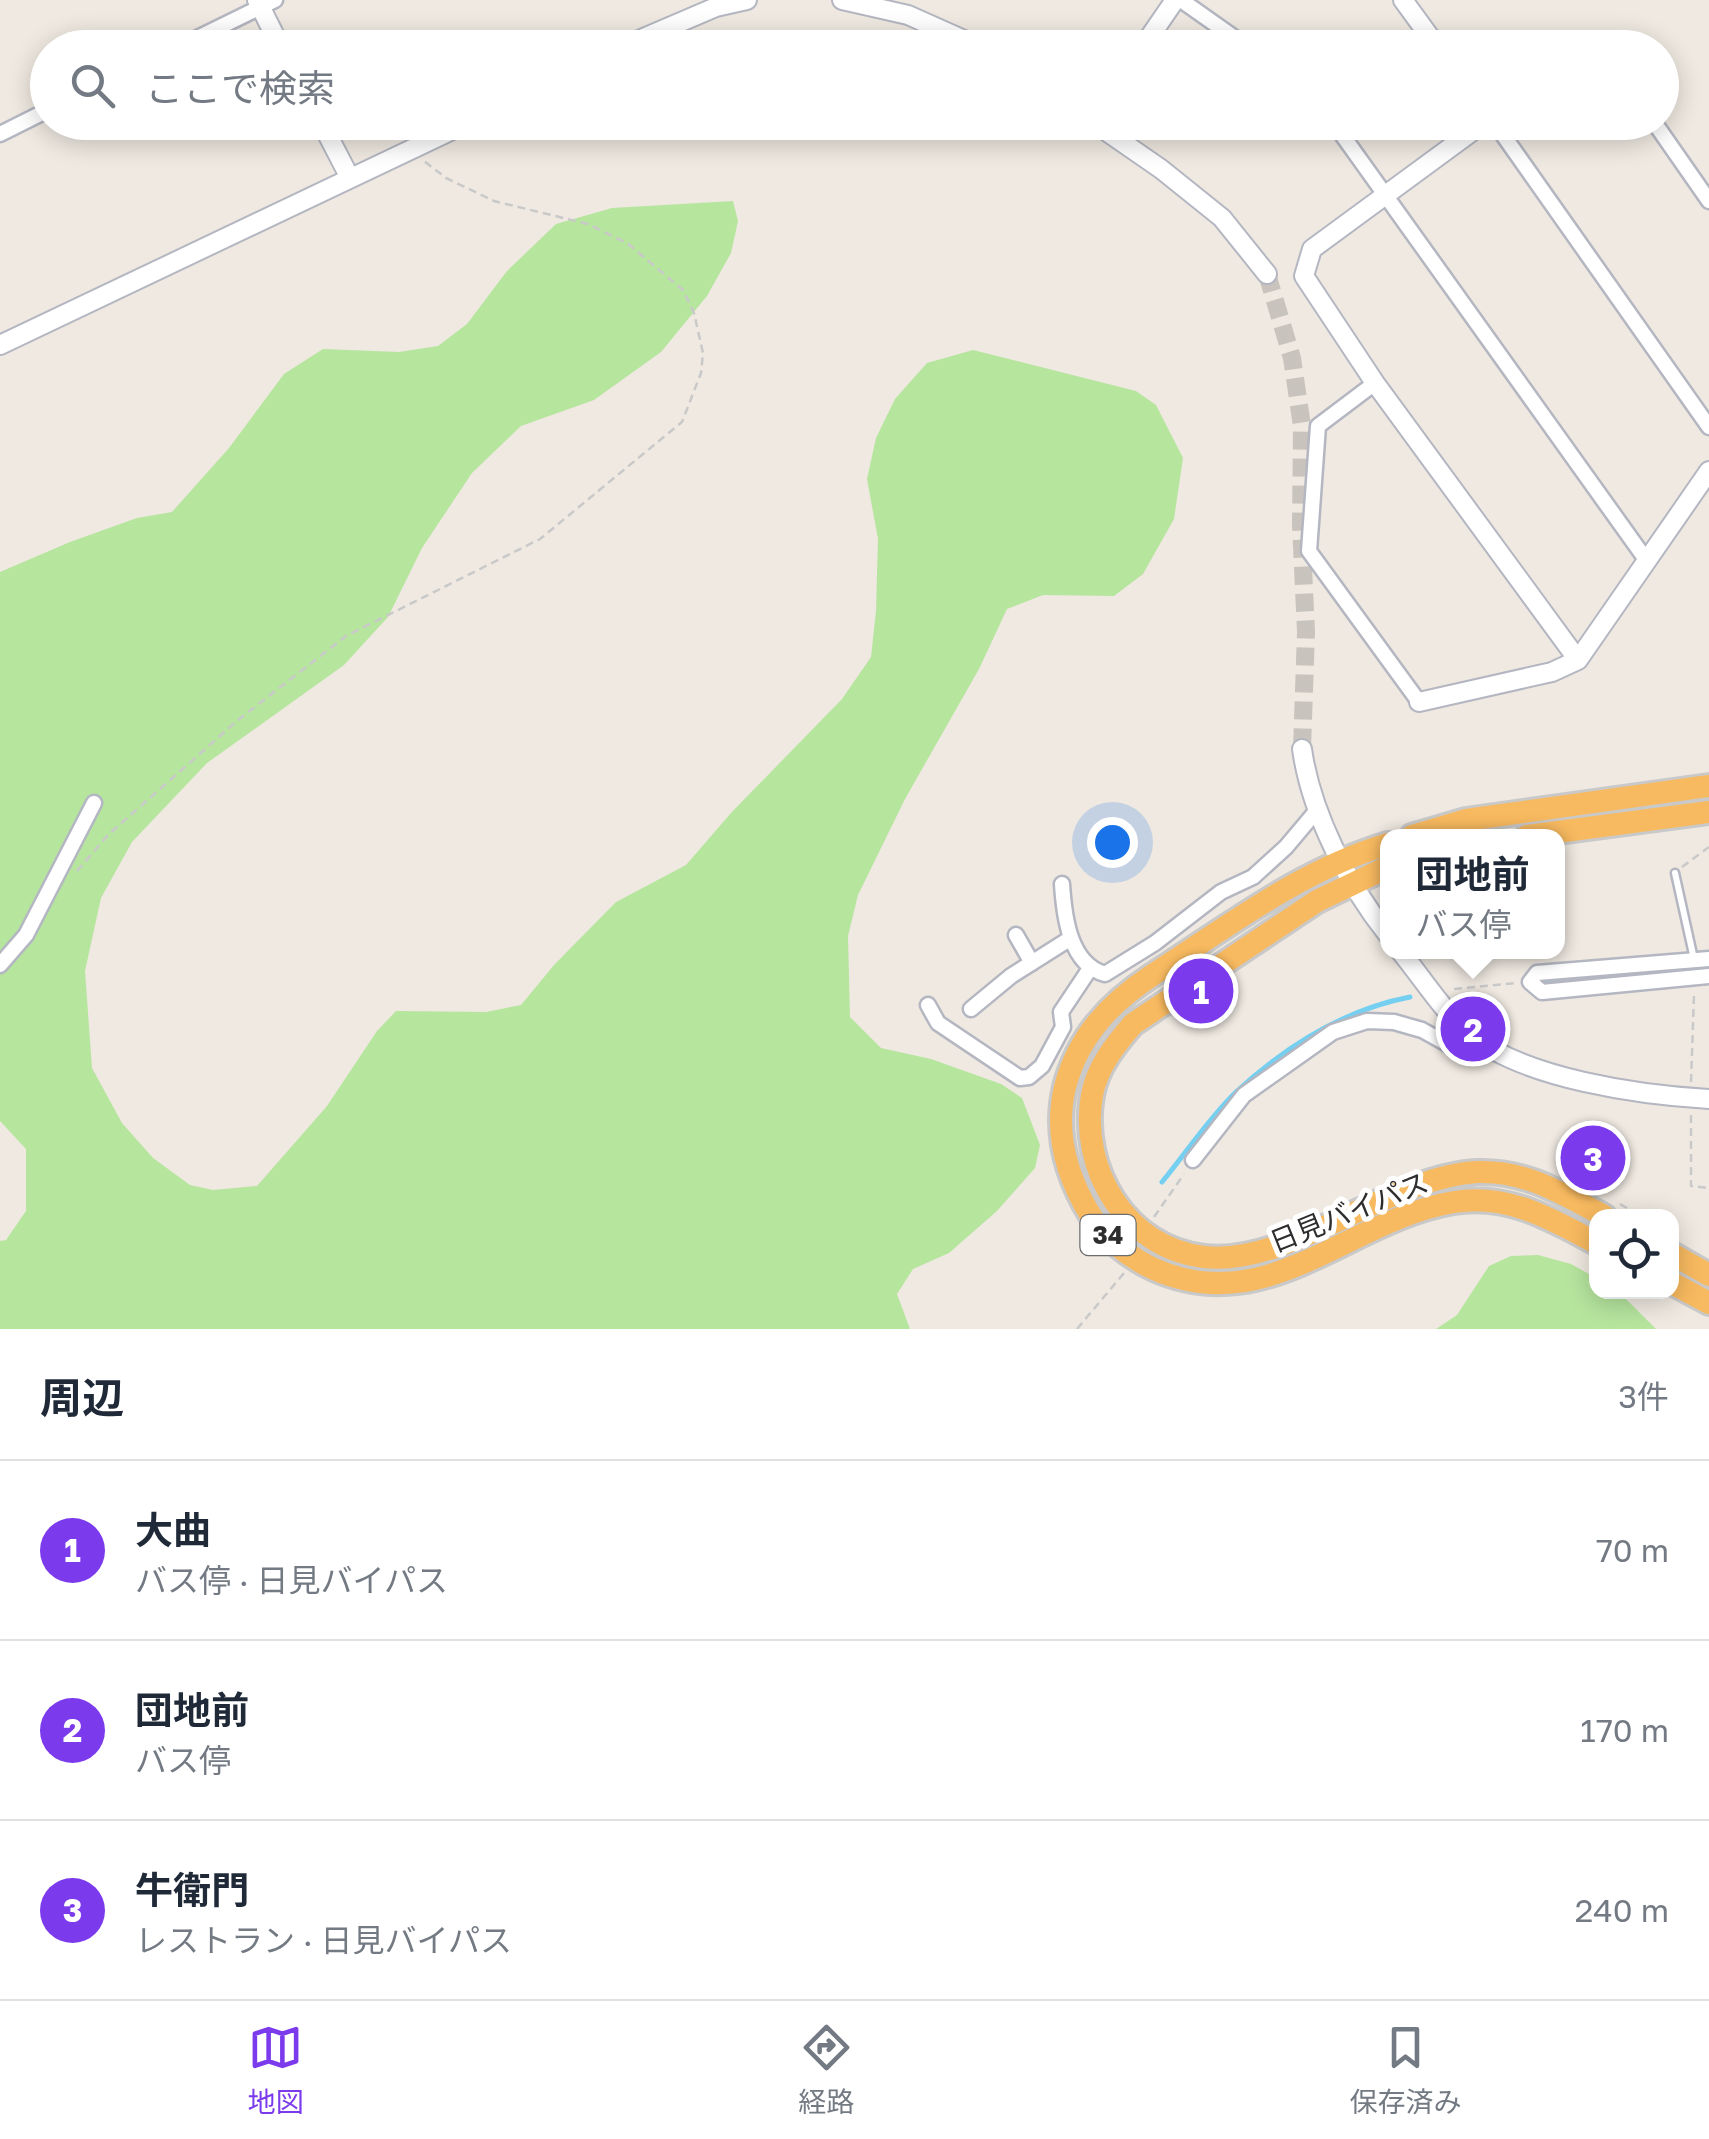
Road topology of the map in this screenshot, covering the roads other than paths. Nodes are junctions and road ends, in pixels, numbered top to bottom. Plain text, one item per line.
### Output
1 (746, 0) edge
2 (842, 0) edge
3 (1178, 0) edge
4 (1402, 0) edge
5 (264, 2) edge
6 (210, 30) edge
7 (274, 30) edge
8 (662, 30) edge
9 (940, 30) edge
10 (1156, 30) edge
11 (1223, 30) edge
12 (1424, 30) edge
13 (30, 119) edge
14 (0, 134) edge
15 (330, 140) edge
16 (431, 140) edge
17 (1118, 140) edge
18 (1346, 140) edge
19 (1460, 140) edge
20 (1507, 140) edge
21 (1667, 140) edge
22 (350, 178) junction
23 (1384, 195) junction
24 (1708, 198) edge
25 (1267, 274) tunnel mouth
26 (0, 345) edge
27 (1375, 384) junction
28 (1709, 427) edge
29 (1709, 471) edge
30 (1646, 561) junction
31 (1578, 660) junction
32 (1419, 702) joint
33 (1302, 750) tunnel mouth
34 (1709, 786) edge
35 (94, 803) dead end
36 (1318, 809) junction
37 (1709, 812) edge
38 (1436, 829) edge
39 (1565, 831) edge
40 (1380, 846) edge
41 (1340, 859) junction
42 (1380, 871) edge
43 (1675, 872) road end
44 (1355, 882) junction
45 (1062, 884) dead end
46 (1380, 925) edge
47 (1016, 935) dead end
48 (1071, 938) junction
49 (1407, 959) edge
50 (1032, 963) junction
51 (0, 965) edge
52 (1091, 968) junction
53 (1699, 969) edge
54 (1530, 982) road end
55 (928, 1005) dead end
56 (971, 1009) dead end
57 (1488, 1046) junction
58 (1700, 1098) edge
59 (1193, 1160) road end
60 (1606, 1208) edge
61 (1589, 1239) edge
62 (1679, 1258) edge
63 (1709, 1275) edge
64 (1679, 1287) edge
65 (1709, 1303) edge

1 - 8 street
2 - 9 street
3 - 10 street
3 - 11 street
4 - 12 street
5 - 6 street
5 - 7 street
13 - 14 street
15 - 22 street
16 - 22 street
17 - 25 street
18 - 23 street
19 - 23 street
20 - 28 street
21 - 24 street
22 - 26 street
23 - 27 street
23 - 30 street
27 - 31 street
27 - 32 street
29 - 30 street
30 - 31 street
31 - 32 street
33 - 36 street
34 - 38 highway
35 - 51 street
36 - 41 street
36 - 52 street
37 - 39 highway
40 - 41 highway, 日見バイパス / 34
41 - 44 street
41 - 61 highway, 日見バイパス / 34
42 - 44 highway, 日見バイパス / 34
43 - 53 lane
44 - 46 street
44 - 60 highway, 日見バイパス / 34
45 - 48 street
47 - 50 street
48 - 50 street
48 - 52 street
49 - 57 street
50 - 56 street
52 - 55 street
53 - 54 street
57 - 58 street
57 - 59 street
62 - 63 highway
64 - 65 highway

